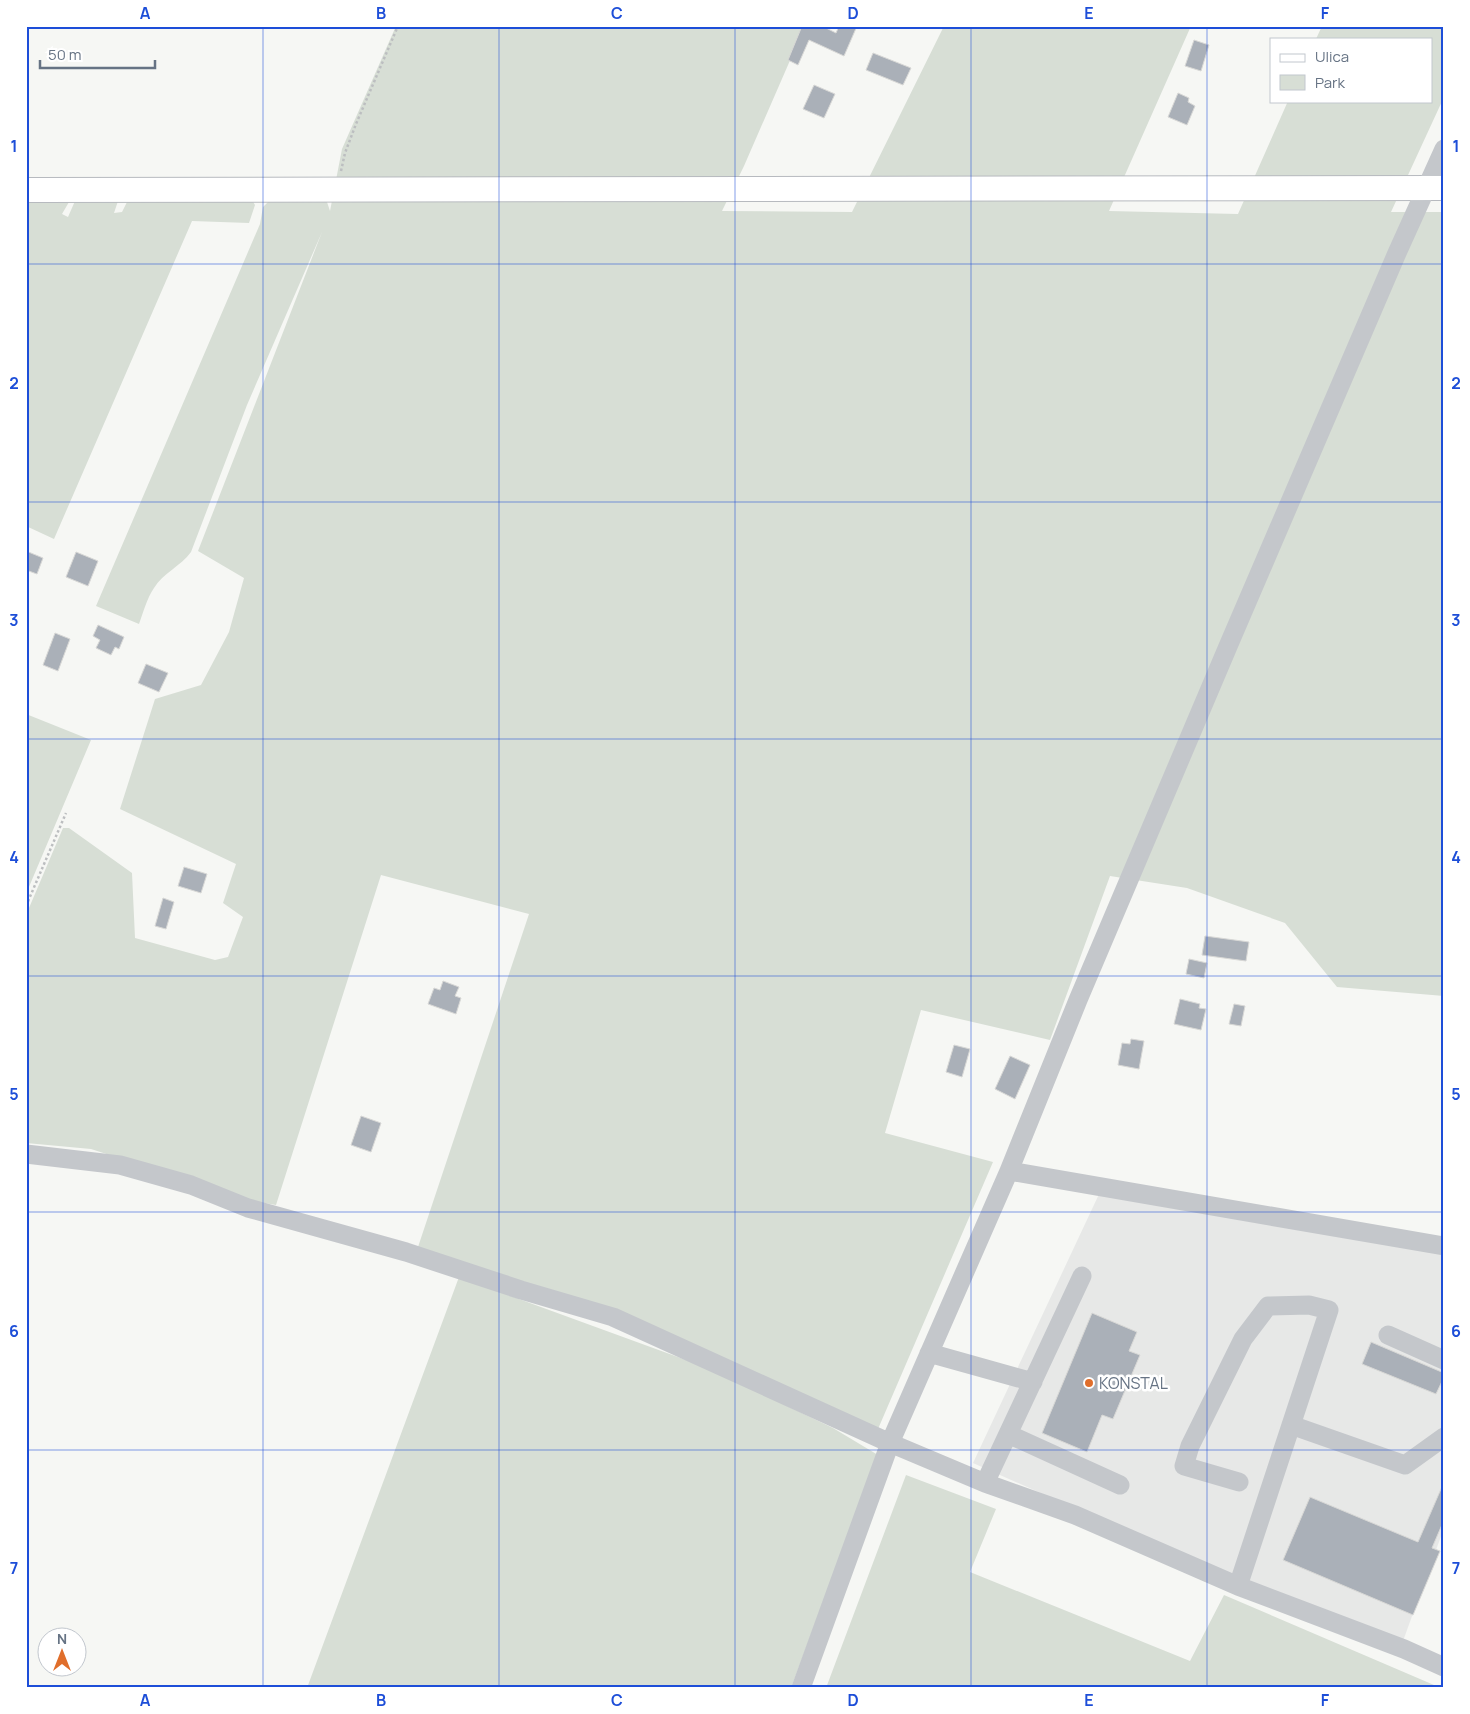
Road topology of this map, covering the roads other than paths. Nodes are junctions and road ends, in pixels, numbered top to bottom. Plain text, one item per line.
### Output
1 (1444, 149) edge
2 (1436, 188) edge
3 (26, 190) edge
4 (26, 1154) edge
5 (1009, 1171) junction
6 (1444, 1246) edge
7 (1082, 1276) dead end
8 (1388, 1335) dead end
9 (929, 1353) junction
10 (1444, 1360) edge
11 (1033, 1382) junction
12 (1291, 1425) junction
13 (1008, 1434) junction
14 (1444, 1437) edge
15 (890, 1443) junction
16 (1239, 1482) dead end
17 (985, 1483) junction
18 (1120, 1485) dead end
19 (1238, 1586) junction
20 (1444, 1667) edge
21 (801, 1688) edge

1 - 2 street
2 - 3 main road
2 - 5 street
4 - 15 street
5 - 6 street
5 - 9 street
7 - 11 street
8 - 10 street
9 - 11 street
9 - 15 street
11 - 13 street
12 - 14 street
12 - 16 street
12 - 19 street
13 - 17 street
13 - 18 street
15 - 17 street
15 - 21 street
17 - 19 street
19 - 20 street

